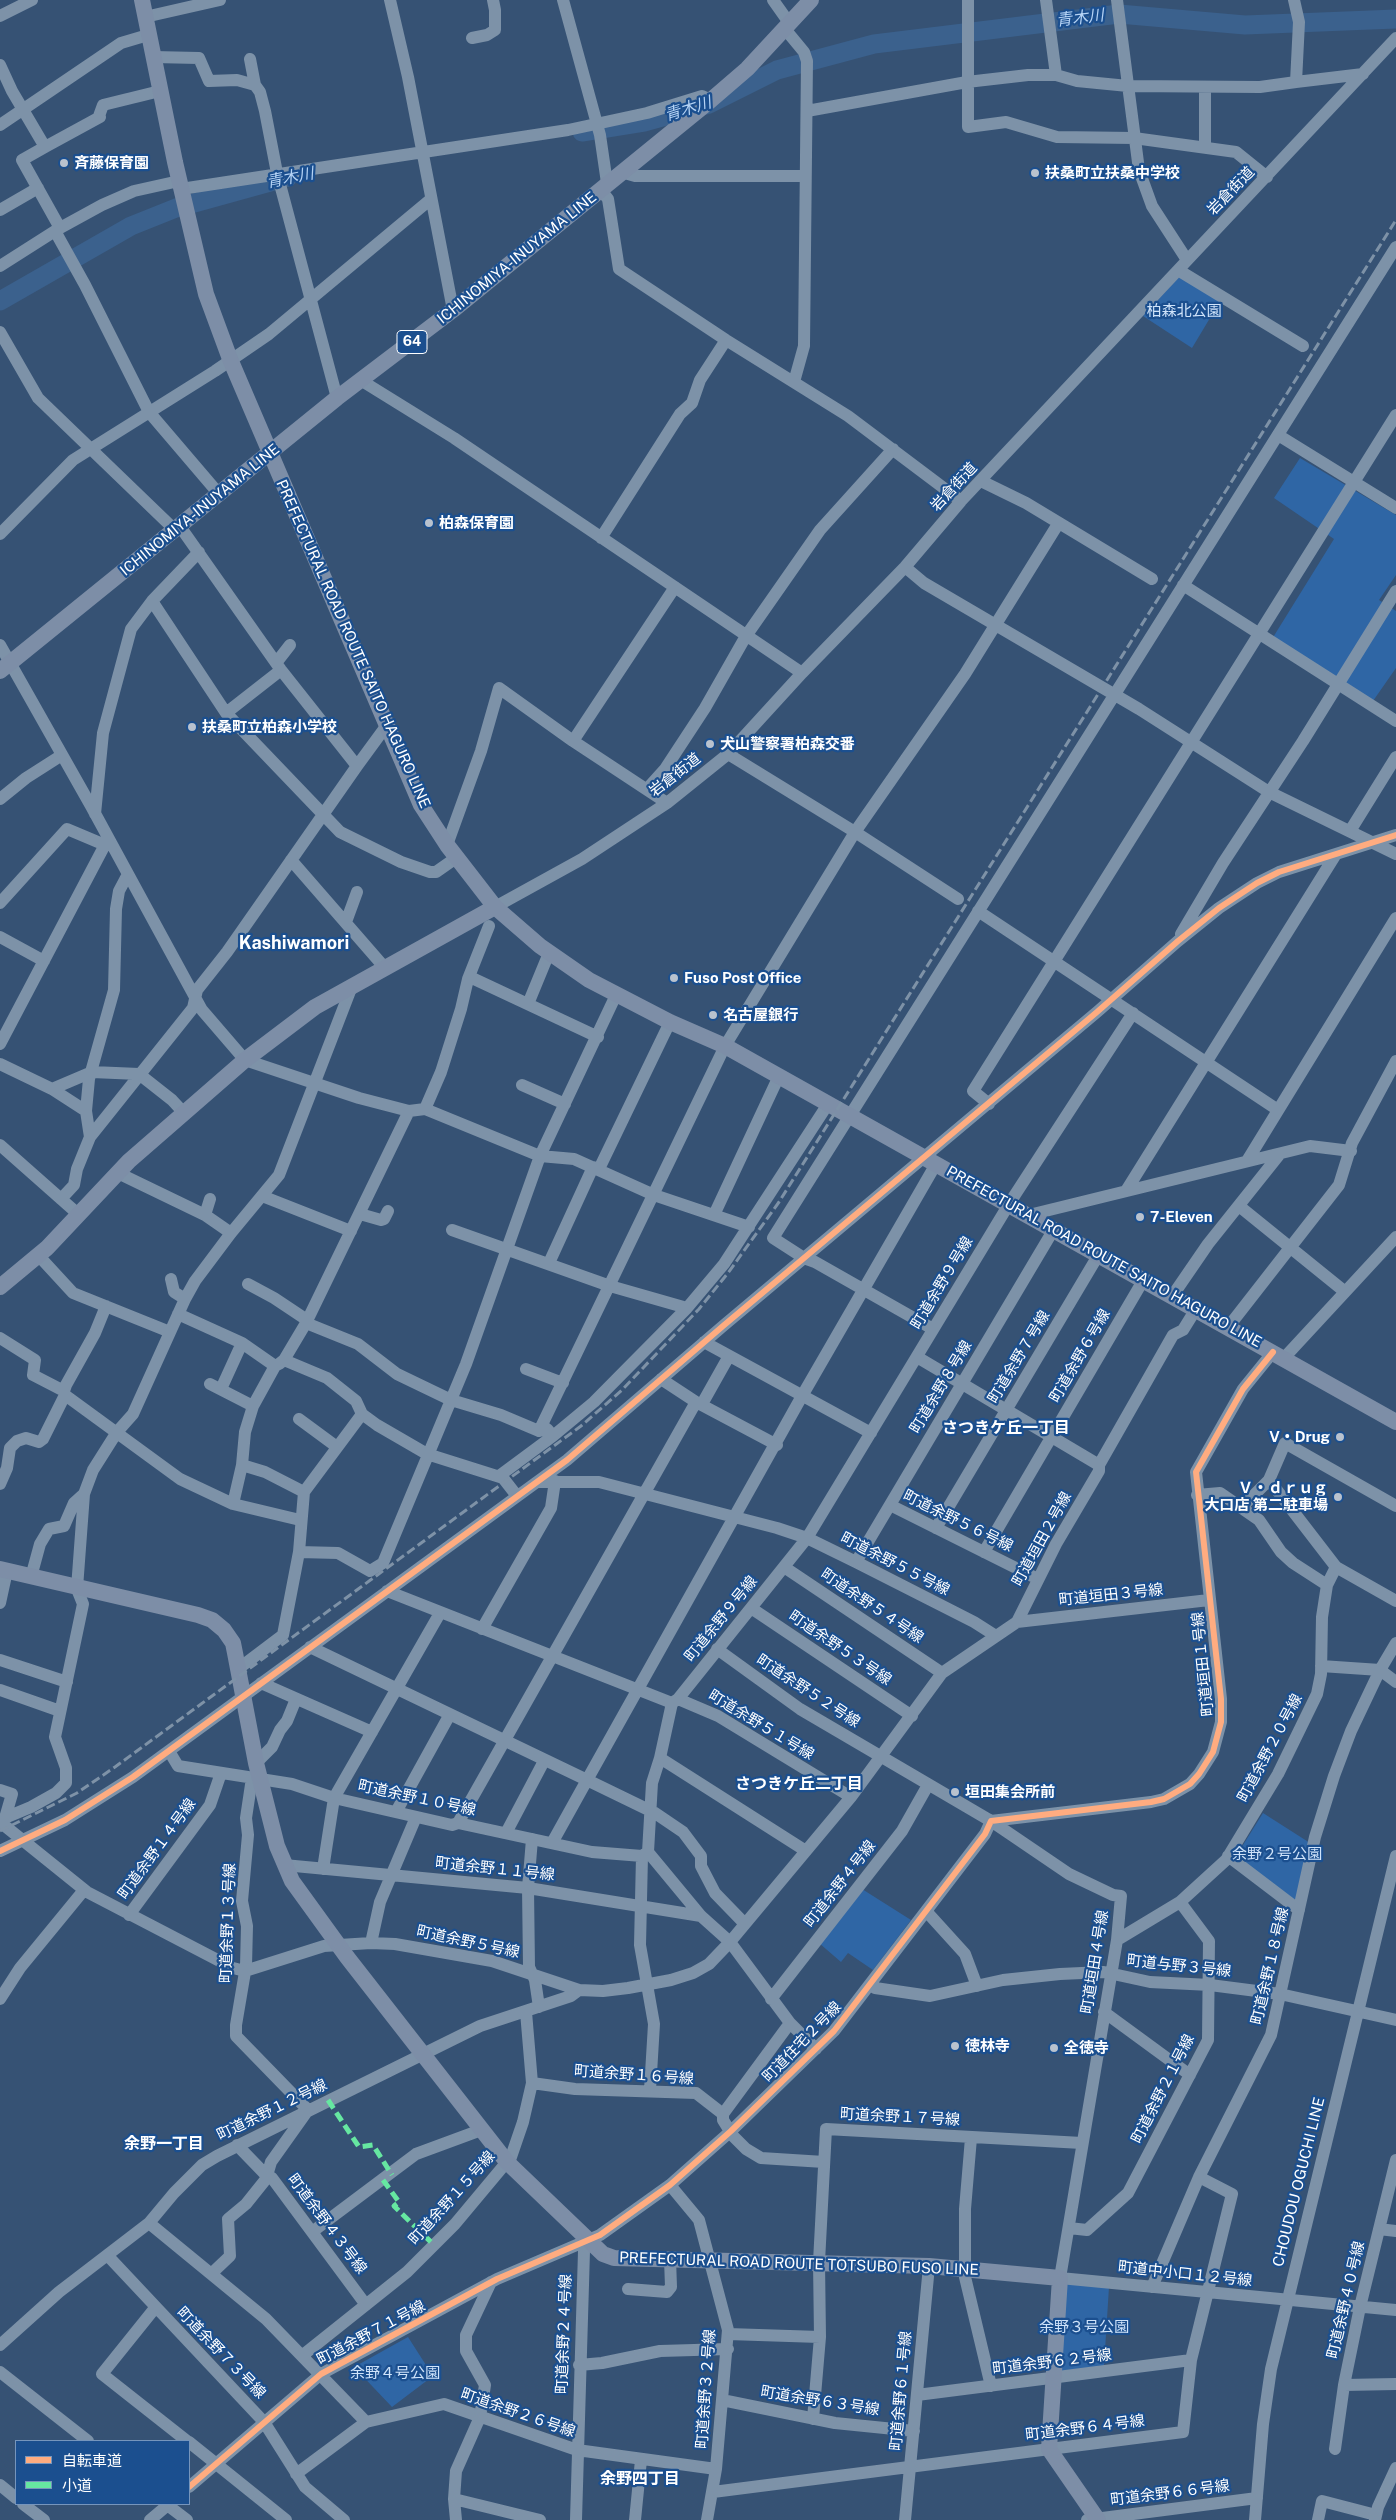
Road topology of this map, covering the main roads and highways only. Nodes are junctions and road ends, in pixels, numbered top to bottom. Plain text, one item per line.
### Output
1 (142, 0) edge
2 (811, 0) edge
3 (270, 453) junction
4 (5, 667) edge
5 (495, 906) junction
6 (0, 1287) edge
7 (1396, 1422) edge
8 (4, 1570) edge
9 (1094, 2520) edge

1 - 3 main road, PREFECTURAL ROAD ROUTE SAITO HAGURO LINE
2 - 3 main road, ICHINOMIYA-INUYAMA LINE / 64
3 - 4 main road, ICHINOMIYA-INUYAMA LINE / 64
3 - 5 main road, PREFECTURAL ROAD ROUTE SAITO HAGURO LINE
5 - 6 main road
5 - 7 main road, PREFECTURAL ROAD ROUTE SAITO HAGURO LINE
8 - 9 main road, PREFECTURAL ROAD ROUTE TOTSUBO FUSO LINE

